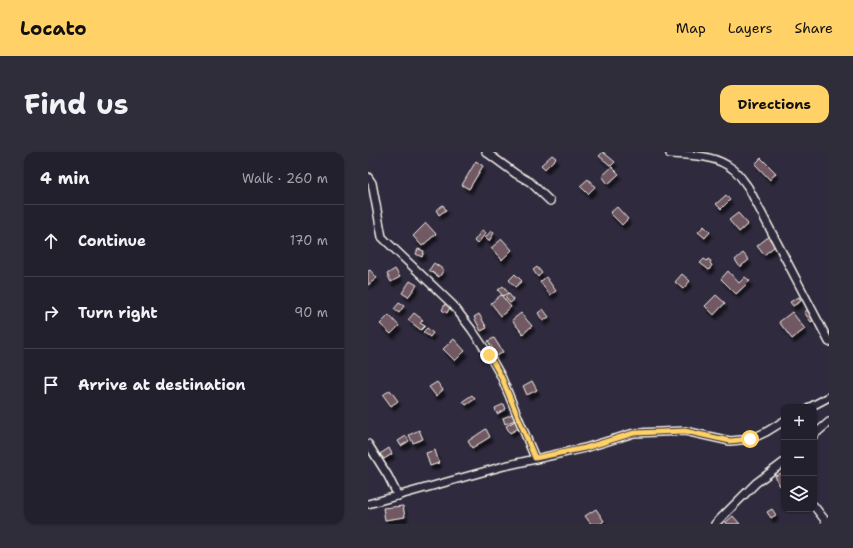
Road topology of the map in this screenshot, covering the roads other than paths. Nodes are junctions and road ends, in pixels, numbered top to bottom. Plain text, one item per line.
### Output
1 (486, 152) edge
2 (672, 152) edge
3 (710, 152) edge
4 (725, 164) junction
5 (368, 177) edge
6 (550, 201) dead end
7 (829, 342) edge
8 (829, 397) edge
9 (816, 404) edge
10 (829, 422) edge
11 (781, 423) edge
12 (817, 432) edge
13 (368, 444) edge
14 (535, 458) junction
15 (781, 466) edge
16 (398, 496) junction
17 (368, 504) edge
18 (817, 510) edge
19 (715, 524) edge
20 (828, 524) edge

1 - 6 street
2 - 4 street
3 - 4 street
4 - 7 street
5 - 14 street
8 - 9 street
10 - 12 street
11 - 14 street
13 - 16 street
14 - 16 street
15 - 19 street
16 - 17 street
18 - 20 street

